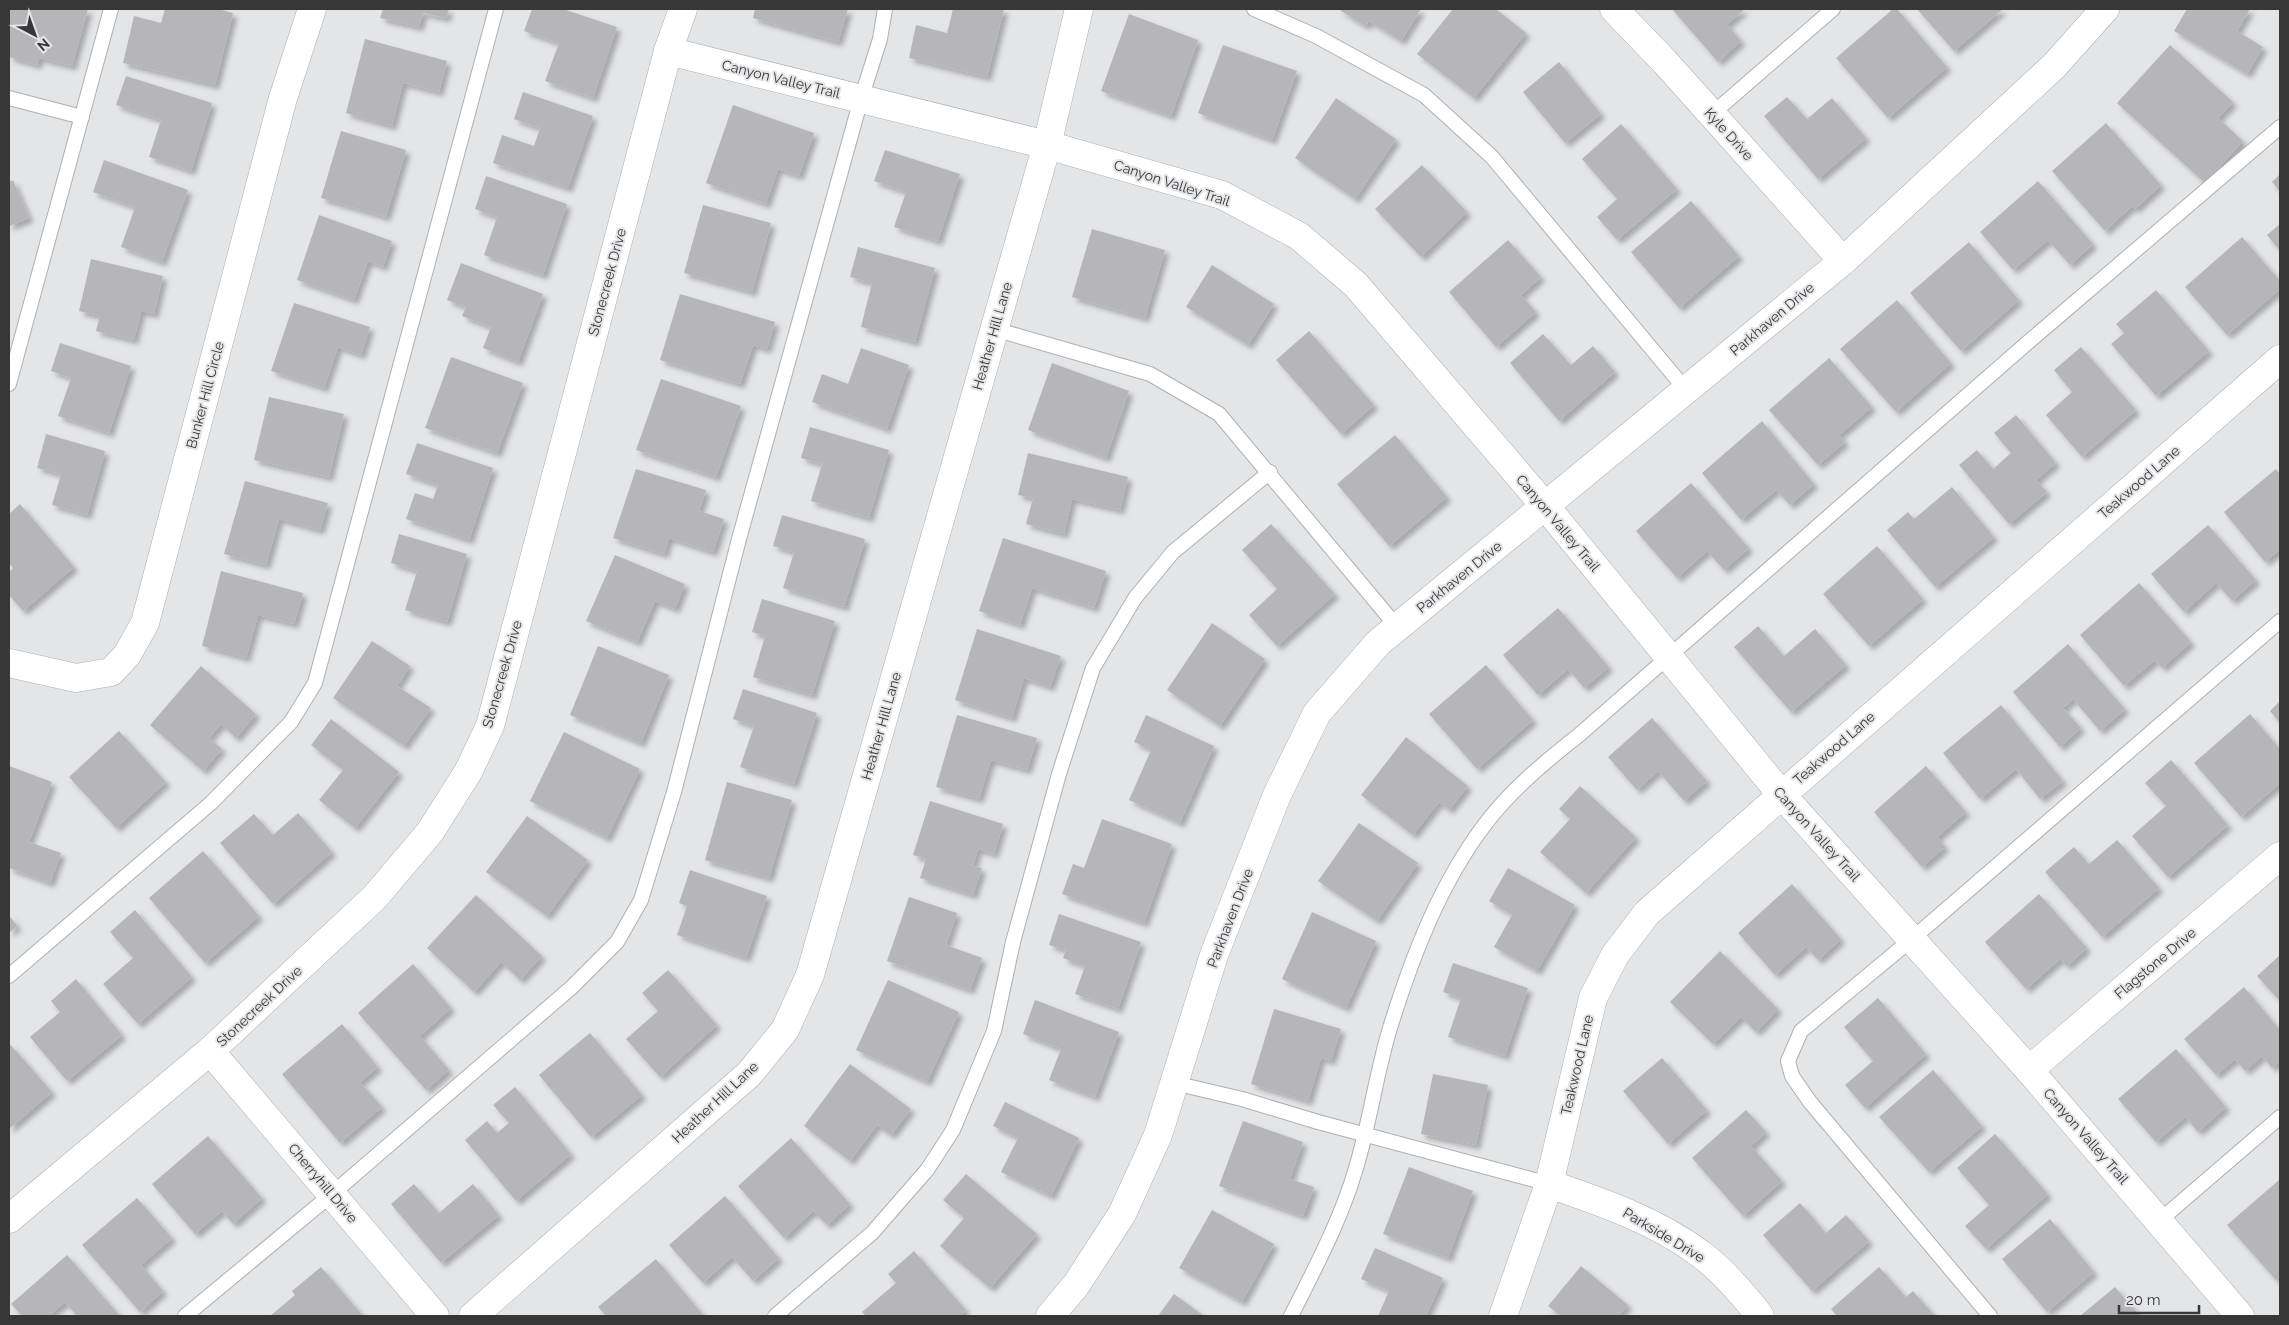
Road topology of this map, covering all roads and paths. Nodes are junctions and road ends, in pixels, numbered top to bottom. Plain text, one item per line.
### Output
1 (112, 9) edge
2 (312, 9) edge
3 (496, 9) edge
4 (683, 9) edge
5 (885, 9) edge
6 (1078, 9) edge
7 (1254, 9) edge
8 (1614, 9) edge
9 (1834, 9) edge
10 (2105, 9) edge
11 (668, 51) junction
12 (9, 98) edge
13 (861, 99) junction
14 (1712, 114) junction
15 (82, 117) junction
16 (2280, 127) edge
17 (1047, 145) junction
18 (1842, 260) junction
19 (994, 329) junction
20 (2280, 359) edge
21 (9, 384) edge
22 (1686, 390) junction
23 (1270, 472) junction
24 (1546, 507) junction
25 (2280, 621) edge
26 (1398, 628) junction
27 (1668, 656) junction
28 (9, 663) edge
29 (1781, 794) junction
30 (2280, 856) edge
31 (1912, 939) junction
32 (9, 976) edge
33 (210, 1051) junction
34 (2029, 1070) junction
35 (1174, 1083) junction
36 (2280, 1116) edge
37 (1365, 1133) junction
38 (1549, 1184) junction
39 (332, 1194) junction
40 (9, 1219) edge
41 (2159, 1222) junction
42 (185, 1316) edge
43 (435, 1316) edge
44 (473, 1316) edge
45 (775, 1316) edge
46 (1050, 1316) edge
47 (1291, 1316) edge
48 (1503, 1316) edge
49 (1760, 1316) edge
50 (1990, 1316) edge
51 (2240, 1316) edge

1 - 15 lane
2 - 28 street, Bunker Hill Circle
3 - 32 lane
4 - 11 street, Stonecreek Drive
5 - 13 lane
6 - 17 street, Heather Hill Lane
7 - 22 lane
8 - 14 street, Kyle Drive
9 - 14 lane
10 - 18 street, Parkhaven Drive
11 - 13 street, Canyon Valley Trail
11 - 33 street, Stonecreek Drive
12 - 15 lane
13 - 17 street, Canyon Valley Trail
13 - 39 lane
14 - 18 street, Kyle Drive
15 - 21 lane
16 - 27 lane
17 - 19 street, Heather Hill Lane
17 - 24 street, Canyon Valley Trail
18 - 22 street, Parkhaven Drive
19 - 23 lane
19 - 44 street, Heather Hill Lane
20 - 29 street, Teakwood Lane
22 - 24 street, Parkhaven Drive
23 - 26 lane
23 - 45 lane
24 - 26 street, Parkhaven Drive
24 - 27 street, Canyon Valley Trail
25 - 31 lane
26 - 35 street, Parkhaven Drive
27 - 29 street, Canyon Valley Trail
27 - 37 lane
29 - 31 street, Canyon Valley Trail
29 - 38 street, Teakwood Lane
30 - 34 street, Flagstone Drive
31 - 34 street, Canyon Valley Trail
31 - 50 lane
33 - 39 street, Cherryhill Drive
33 - 40 street, Stonecreek Drive
34 - 41 street, Canyon Valley Trail
35 - 37 lane
35 - 46 street, Parkhaven Drive
36 - 41 lane
37 - 38 lane
37 - 47 lane
38 - 48 street, Teakwood Lane
38 - 49 street, Parkside Drive
39 - 42 lane
39 - 43 street, Cherryhill Drive
41 - 51 street, Canyon Valley Trail

